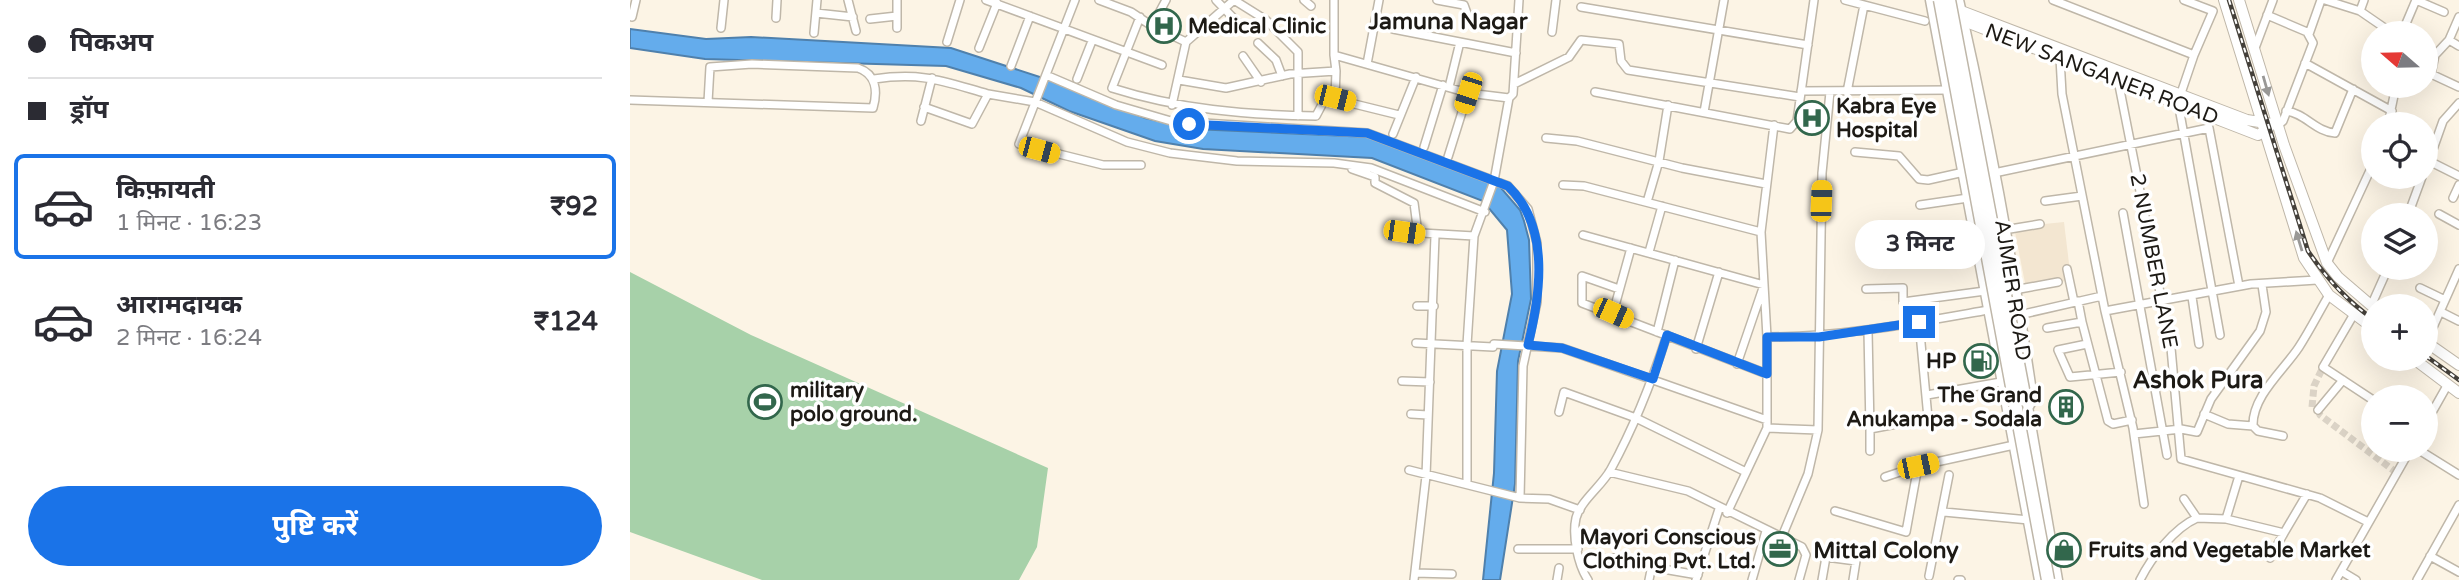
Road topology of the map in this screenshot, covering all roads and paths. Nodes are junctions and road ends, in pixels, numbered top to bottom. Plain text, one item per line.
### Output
1 (636, 0) edge
2 (724, 0) edge
3 (777, 0) edge
4 (817, 0) edge
5 (848, 0) edge
6 (897, 0) edge
7 (960, 0) edge
8 (986, 0) edge
9 (1075, 0) edge
10 (1099, 0) edge
11 (1166, 0) edge
12 (1216, 0) edge
13 (1304, 0) edge
14 (1334, 0) edge
15 (1379, 0) edge
16 (1437, 0) edge
17 (1519, 0) edge
18 (1556, 0) edge
19 (1724, 0) edge
20 (1814, 0) edge
21 (1845, 0) edge
22 (2053, 0) edge
23 (2184, 0) edge
24 (2224, 0) edge
25 (2239, 0) edge
26 (2273, 0) edge
27 (2323, 0) edge
28 (2364, 0) edge
29 (2416, 0) edge
30 (1111, 2) edge
31 (1935, 3) edge
32 (1955, 3) edge
33 (997, 4) junction
34 (1864, 5) junction
35 (1311, 6) dead end
36 (1581, 7) dead end
37 (1224, 9) junction
38 (2360, 11) junction
39 (2444, 12) dead end
40 (816, 13) junction
41 (2267, 15) junction
42 (897, 16) junction
43 (1030, 16) junction
44 (632, 17) dead end
45 (853, 17) junction
46 (1140, 17) junction
47 (2459, 17) edge
48 (776, 18) dead end
49 (870, 19) dead end
50 (2375, 21) edge
51 (2407, 21) edge
52 (1518, 23) junction
53 (1931, 23) junction
54 (1961, 23) junction
55 (1152, 26) junction
56 (1241, 26) dead end
57 (721, 27) dead end
58 (897, 28) dead end
59 (1393, 29) dead end
60 (856, 31) dead end
61 (1063, 31) junction
62 (1718, 31) junction
63 (1552, 32) dead end
64 (814, 33) dead end
65 (2309, 34) junction
66 (2449, 40) junction
67 (947, 41) dead end
68 (1092, 41) junction
69 (1186, 42) junction
70 (1460, 42) junction
71 (1258, 43) dead end
72 (1808, 44) junction
73 (2459, 46) edge
74 (979, 48) dead end
75 (2255, 48) junction
76 (2438, 52) edge
77 (1516, 53) junction
78 (1125, 54) junction
79 (1334, 55) junction
80 (2194, 55) junction
81 (1243, 56) dead end
82 (2060, 58) junction
83 (2305, 63) junction
84 (1367, 64) junction
85 (1162, 65) dead end
86 (1011, 66) dead end
87 (1336, 71) junction
88 (1297, 73) junction
89 (1282, 76) junction
90 (1045, 77) junction
91 (1416, 77) junction
92 (932, 78) junction
93 (2438, 78) edge
94 (873, 79) junction
95 (1077, 79) dead end
96 (2118, 79) junction
97 (1179, 80) junction
98 (1261, 82) junction
99 (1709, 82) junction
100 (1514, 84) junction
101 (1446, 86) junction
102 (2459, 88) edge
103 (2353, 89) junction
104 (1950, 90) junction
105 (1595, 92) dead end
106 (1830, 92) junction
107 (1847, 92) junction
108 (1468, 93) junction
109 (988, 94) junction
110 (1800, 94) junction
111 (1335, 98) junction
112 (1509, 98) junction
113 (2179, 98) junction
114 (2394, 98) edge
115 (630, 100) edge
116 (708, 102) junction
117 (1035, 102) junction
118 (2459, 103) edge
119 (1172, 105) junction
120 (1668, 105) junction
121 (924, 107) junction
122 (2286, 111) junction
123 (2392, 111) joint
124 (1704, 112) junction
125 (1399, 115) junction
126 (1298, 116) junction
127 (921, 121) dead end
128 (1774, 125) junction
129 (2278, 125) junction
130 (2263, 127) junction
131 (1393, 134) dead end
132 (2182, 135) junction
133 (2438, 135) edge
134 (1546, 138) dead end
135 (2132, 145) junction
136 (1424, 148) dead end
137 (1854, 152) dead end
138 (1448, 157) dead end
139 (2076, 157) junction
140 (1659, 161) junction
141 (1141, 165) dead end
142 (1352, 169) dead end
143 (2438, 169) edge
144 (1964, 172) junction
145 (1994, 173) junction
146 (2459, 176) edge
147 (1494, 180) junction
148 (1766, 184) junction
149 (1563, 185) dead end
150 (2459, 185) edge
151 (2361, 189) edge
152 (2082, 196) junction
153 (1968, 198) junction
154 (2453, 198) dead end
155 (2045, 201) dead end
156 (1647, 202) junction
157 (1920, 205) dead end
158 (1662, 206) junction
159 (1485, 210) junction
160 (2123, 213) dead end
161 (2439, 214) dead end
162 (2040, 224) dead end
163 (2459, 225) edge
164 (2004, 230) junction
165 (1404, 232) dead end
166 (1760, 232) junction
167 (1418, 234) junction
168 (1583, 235) dead end
169 (1435, 236) junction
170 (1474, 236) junction
171 (1975, 238) junction
172 (1631, 248) junction
173 (1928, 249) dead end
174 (1649, 252) junction
175 (1675, 260) junction
176 (2327, 263) junction
177 (2067, 269) dead end
178 (2459, 269) edge
179 (1719, 272) junction
180 (2317, 280) junction
181 (2058, 282) dead end
182 (1764, 285) junction
183 (2262, 285) junction
184 (2239, 286) junction
185 (2420, 288) dead end
186 (1619, 289) junction
187 (1866, 289) dead end
188 (2014, 290) junction
189 (1985, 291) junction
190 (2212, 293) junction
191 (2358, 294) junction
192 (2329, 295) junction
193 (2102, 296) junction
194 (2192, 297) junction
195 (2361, 297) edge
196 (2445, 300) junction
197 (2076, 302) junction
198 (2162, 302) junction
199 (1417, 306) dead end
200 (1434, 306) junction
201 (2139, 306) junction
202 (1988, 310) junction
203 (2105, 311) junction
204 (2350, 311) junction
205 (2441, 312) junction
206 (1613, 313) junction
207 (2019, 315) junction
208 (2438, 318) edge
209 (2361, 319) edge
210 (2459, 320) edge
211 (1919, 322) junction
212 (2082, 322) junction
213 (2047, 328) dead end
214 (1868, 331) junction
215 (1657, 332) junction
216 (1667, 335) junction
217 (2220, 335) dead end
218 (1767, 337) junction
219 (1819, 337) junction
220 (1416, 343) dead end
221 (1432, 344) junction
222 (2087, 344) junction
223 (2200, 344) dead end
224 (1467, 345) junction
225 (1528, 345) junction
226 (1696, 349) junction
227 (2438, 350) edge
228 (1737, 364) junction
229 (2459, 365) edge
230 (2430, 371) edge
231 (2122, 372) junction
232 (1767, 374) junction
233 (2096, 375) junction
234 (1653, 379) junction
235 (2343, 380) junction
236 (1402, 381) dead end
237 (1430, 382) junction
238 (2001, 382) junction
239 (2448, 384) junction
240 (2361, 392) edge
241 (2459, 393) edge
242 (1927, 396) junction
243 (2438, 402) edge
244 (2026, 404) junction
245 (2318, 411) dead end
246 (1559, 412) dead end
247 (1411, 414) dead end
248 (2204, 414) junction
249 (1428, 415) junction
250 (1636, 418) junction
251 (2132, 420) junction
252 (1767, 424) junction
253 (2253, 426) junction
254 (1870, 429) junction
255 (2180, 429) junction
256 (1818, 430) junction
257 (2163, 430) junction
258 (2134, 435) junction
259 (2283, 436) dead end
260 (2014, 445) junction
261 (1870, 451) dead end
262 (2167, 455) dead end
263 (2403, 462) edge
264 (2438, 462) edge
265 (1918, 466) junction
266 (1409, 470) dead end
267 (1609, 472) junction
268 (1746, 472) junction
269 (1949, 475) dead end
270 (2459, 475) edge
271 (1426, 476) junction
272 (1885, 477) dead end
273 (2239, 477) junction
274 (1467, 483) junction
275 (2307, 494) junction
276 (1520, 498) junction
277 (2184, 499) dead end
278 (2144, 504) dead end
279 (2459, 505) edge
280 (1580, 510) junction
281 (1723, 511) junction
282 (1835, 511) dead end
283 (1944, 512) junction
284 (2456, 517) edge
285 (2197, 518) junction
286 (2226, 519) junction
287 (2029, 520) junction
288 (2368, 522) junction
289 (1766, 531) junction
290 (2284, 533) junction
291 (1781, 539) junction
292 (1518, 549) dead end
293 (1578, 549) junction
294 (2430, 556) junction
295 (2270, 558) dead end
296 (1580, 561) junction
297 (1559, 568) dead end
298 (1663, 569) dead end
299 (2341, 570) junction
300 (2459, 572) edge
301 (1452, 574) dead end
302 (1415, 576) edge
303 (1929, 576) dead end
304 (1697, 577) edge
305 (1556, 580) edge
306 (1588, 580) edge
307 (1649, 580) edge
308 (1752, 580) edge
309 (1799, 580) edge
310 (1822, 580) edge
311 (1853, 580) edge
312 (2041, 580) edge
313 (2048, 580) edge
314 (2056, 580) edge
315 (2140, 580) edge
316 (2336, 580) edge
317 (2356, 580) edge
318 (2417, 580) edge

1 - 44 street
2 - 57 street
3 - 48 street
4 - 40 street
5 - 45 street
6 - 42 street
7 - 67 street
8 - 33 street
9 - 61 street
10 - 30 street
11 - 55 street
12 - 37 street
13 - 35 street
14 - 79 street
15 - 84 street
16 - 52 street
17 - 52 street
18 - 63 street
19 - 62 street
20 - 72 street
21 - 34 street
22 - 80 street
23 - 80 street
24 - 130 main road
25 - 75 main road
26 - 41 street
27 - 38 street
27 - 65 street
28 - 38 street
29 - 39 street
29 - 51 street
30 - 46 street
31 - 32 main road, NEW SANGANER ROAD
31 - 53 highway, AJMER ROAD
31 - 313 highway, bridge
32 - 54 highway, AJMER ROAD
32 - 113 main road, NEW SANGANER ROAD
32 - 244 highway, bridge
33 - 43 street
33 - 74 street
34 - 53 street
34 - 107 street
36 - 62 street
37 - 56 street
37 - 69 street
37 - 88 street
38 - 50 street
40 - 45 street
40 - 64 street
41 - 65 street
41 - 75 street
42 - 49 street
42 - 58 street
43 - 61 street
43 - 86 street
45 - 60 street
46 - 55 street
46 - 78 street
47 - 66 street
52 - 77 street
53 - 54 main road, NEW SANGANER ROAD
53 - 104 highway, AJMER ROAD
54 - 82 main road, NEW SANGANER ROAD
54 - 145 highway, AJMER ROAD
55 - 69 street
59 - 70 street
61 - 68 street
61 - 90 street
62 - 72 street
62 - 99 street
65 - 83 street
66 - 73 street
66 - 76 street
68 - 78 street
68 - 95 street
69 - 97 street
70 - 77 street
70 - 101 street
71 - 89 street
72 - 110 street
75 -> 129 main road
77 - 100 street
78 - 85 street
78 - 119 street
79 - 84 street
79 - 87 street
80 - 113 street
81 - 98 street
82 - 96 main road, NEW SANGANER ROAD
82 - 139 street
83 - 103 street
83 - 122 street
84 - 91 street
87 - 88 street
87 - 111 street
88 - 89 street
88 - 126 street
89 - 98 street
90 - 117 street
90 - 147 street
91 - 101 street
91 - 125 street
92 - 94 street
92 - 109 street
92 - 121 street
93 - 102 street
94 - 116 street
94 - 116 street
96 - 113 main road, NEW SANGANER ROAD
96 - 135 street, 2 NUMBER LANE
97 - 98 street
97 - 119 street
99 - 100 street
99 - 110 street
99 - 124 street
100 - 112 street
101 - 108 street
101 - 136 street
103 - 122 street
103 - 123 street
104 - 107 street
104 - 144 highway, AJMER ROAD
105 - 120 street
106 - 107 street
106 - 110 street
106 - 219 street
108 - 112 street
108 - 138 street
109 - 117 street
109 - 121 street
110 - 128 street
111 - 125 street
111 - 126 street
112 - 147 street
113 - 130 main road, NEW SANGANER ROAD
113 - 132 street
114 - 123 street
115 - 116 street
117 - 141 street
117 - 159 street
118 - 133 street
119 - 126 street
120 - 124 street
120 - 140 street
121 - 127 street
122 - 129 street
124 - 128 street
125 - 131 street
128 - 148 street
129 - 130 main road, NEW SANGANER ROAD
129 - 176 main road
180 -> 130 main road
132 - 135 street
132 - 184 street
132 - 190 street
134 - 140 street
135 - 139 street
135 - 198 street, 2 NUMBER LANE
137 - 144 street
139 - 145 street
139 - 152 street
140 - 148 street
140 - 156 street
142 - 167 street
143 - 146 street
144 - 153 highway, AJMER ROAD
145 - 164 highway, AJMER ROAD
147 - 159 street
147 - 225 street
148 - 166 street
149 - 156 street
150 - 154 street
151 - 176 street
152 - 155 street
152 - 193 street
153 - 157 street
153 - 171 highway, AJMER ROAD
156 - 158 street
158 - 166 street
158 - 174 street
159 - 170 street
160 - 201 street
161 - 163 street
162 - 164 street
164 - 188 highway, AJMER ROAD
165 - 167 street
166 - 182 street
167 - 169 street
168 - 172 street
169 - 170 street
169 - 200 street
170 - 224 street
171 - 173 street
171 - 189 highway, AJMER ROAD
172 - 174 street
172 - 186 street
174 - 175 street
175 - 179 street
175 - 215 street
176 - 191 main road
177 - 197 street
178 - 196 street
179 - 182 street
179 - 226 street
180 - 183 street
180 - 192 main road
181 - 188 street
182 - 218 street
182 - 228 street
183 - 184 street
183 - 248 street
184 - 190 street
185 - 196 street
186 - 206 street
186 - 206 street
187 - 189 street
188 - 207 highway, AJMER ROAD
189 - 202 highway, AJMER ROAD
190 - 194 street
190 - 217 street
191 - 195 main road
191 - 204 main road
192 - 204 main road
192 - 253 street
193 - 197 street
193 - 203 street
194 - 198 street
194 - 223 street
196 - 205 street
197 - 207 street
197 - 212 street
198 - 201 street
198 - 255 street, 2 NUMBER LANE
199 - 200 street
200 - 221 street
201 - 203 street
201 - 257 street
202 - 211 street
202 - 238 highway, AJMER ROAD
203 - 231 street
204 - 209 main road
204 - 235 street
205 - 208 street
205 - 210 street
206 - 215 street
207 - 244 highway, AJMER ROAD
211 - 214 street
211 - 242 street
212 - 213 street
212 - 222 street
214 - 219 street
214 - 254 street
215 - 216 street
216 - 226 street
216 - 234 street
218 - 219 street
218 - 232 street
219 - 256 street
220 - 221 street
221 - 224 street
221 - 237 street
222 - 233 street
222 - 233 street
224 - 225 street
224 - 274 street
225 - 234 street
225 - 276 street
226 - 228 street
227 - 229 main road
228 - 232 street
230 - 239 main road
231 - 233 street
231 - 251 street
232 - 252 street
233 - 251 street
234 - 250 street
234 - 252 street
235 - 240 street
235 - 245 street
236 - 237 street
237 - 249 street
238 - 242 street
238 - 260 highway, AJMER ROAD
239 - 241 main road
239 - 243 street
242 - 254 street
244 - 314 highway, AJMER ROAD
246 - 250 street
247 - 249 street
248 - 253 street
248 - 255 street
249 - 271 street
250 - 267 street
250 - 268 street
251 - 258 street
252 - 256 street
252 - 268 street
253 - 259 street
254 - 261 street
255 - 257 street
255 - 273 street, 2 NUMBER LANE
256 - 291 street
257 - 258 street
257 - 262 street
258 - 278 street
260 - 265 street
260 - 287 highway, AJMER ROAD
263 - 288 street
264 - 270 street
265 - 272 street
265 - 282 street
266 - 271 street
267 - 280 street
267 - 281 street
268 - 281 street
269 - 283 street
271 - 274 street
271 - 302 street
273 - 275 street
273 - 286 street
274 - 276 street
275 - 288 street
275 - 290 street
276 - 280 street
277 - 285 street
279 - 284 street
280 - 293 street
281 - 289 street
281 - 304 street
283 - 287 street
283 - 303 street
284 - 294 street
285 - 286 street
285 - 315 street
286 - 290 street
287 - 312 highway, AJMER ROAD
288 - 299 street
289 - 291 street
289 - 308 street
290 - 295 street
291 - 309 street
292 - 293 street
293 - 296 street
294 - 300 street
294 - 318 street
296 - 306 street
296 - 307 street
297 - 305 street
298 - 304 street
299 - 316 street
299 - 317 street
301 - 302 street
310 - 311 street

